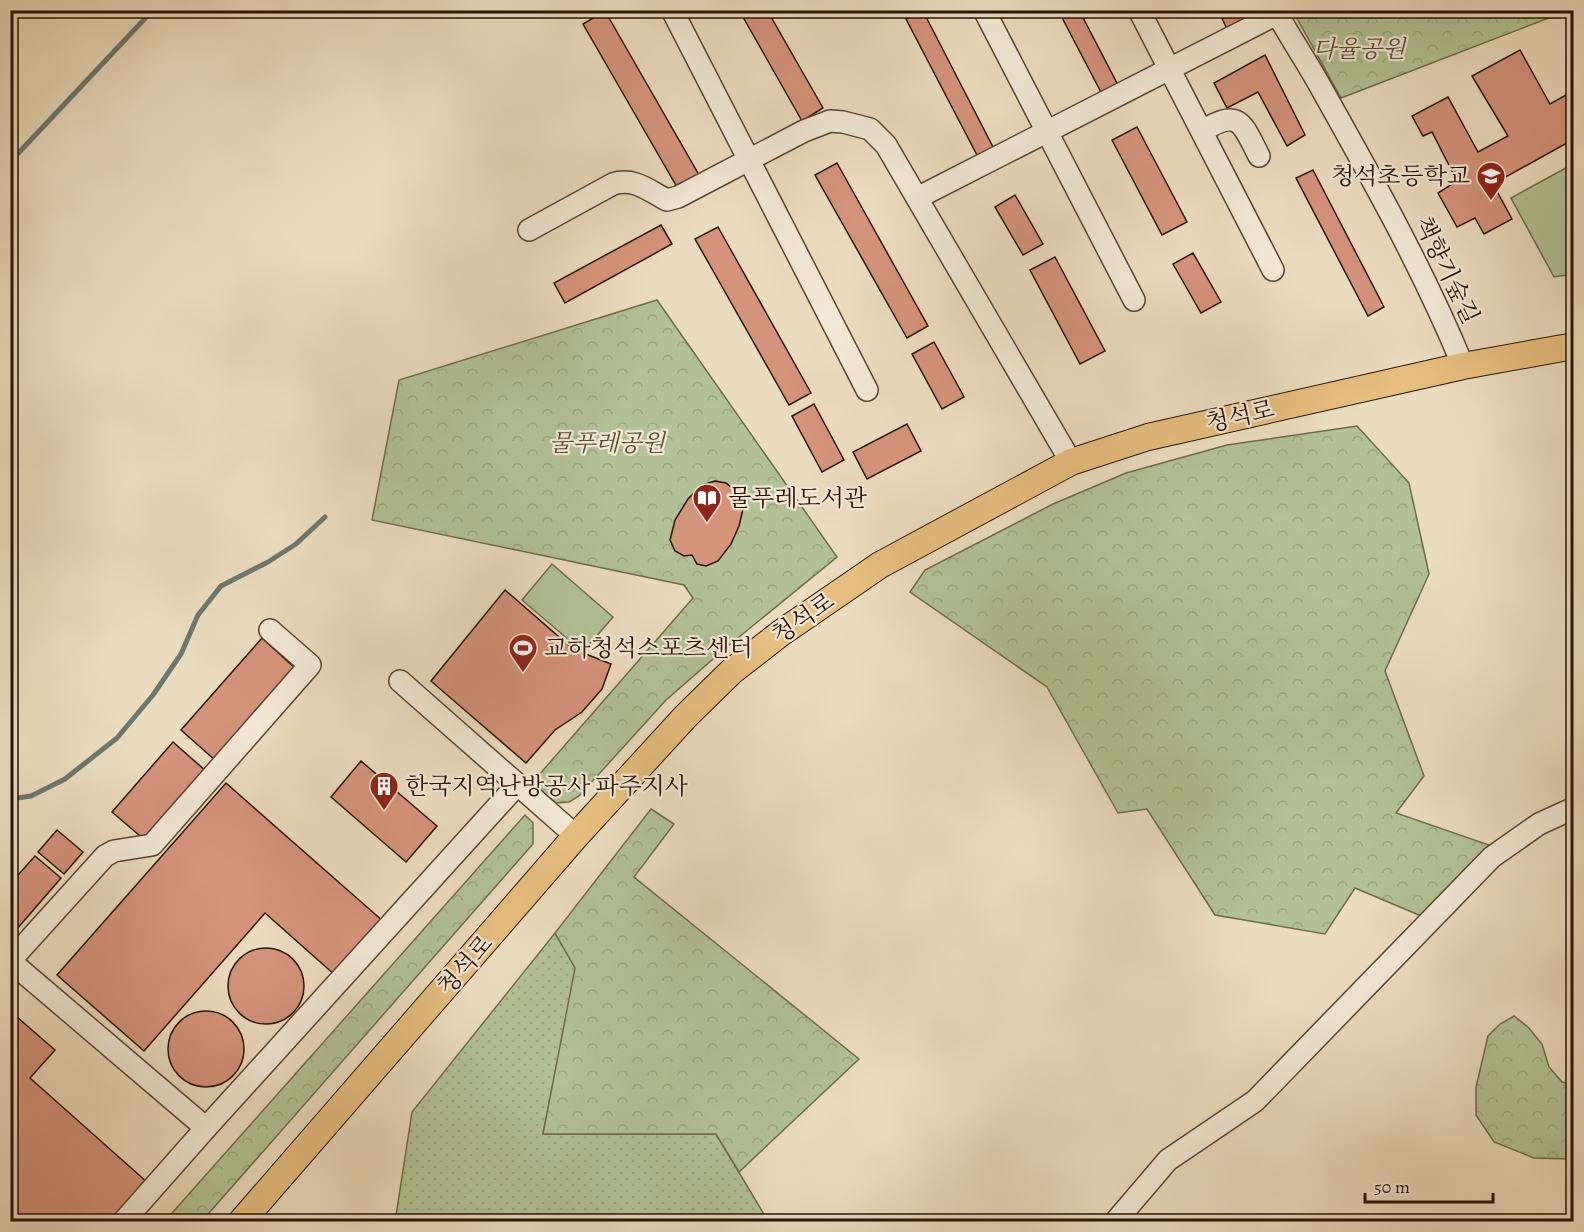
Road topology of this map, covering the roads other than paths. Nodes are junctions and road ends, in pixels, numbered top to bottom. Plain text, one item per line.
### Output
1 (672, 10) edge
2 (984, 10) edge
3 (1140, 10) edge
4 (1276, 12) edge
5 (1170, 69) junction
6 (1202, 131) junction
7 (1047, 132) junction
8 (1259, 156) dead end
9 (749, 160) junction
10 (917, 198) junction
11 (529, 230) dead end
12 (1273, 270) dead end
13 (1134, 300) dead end
14 (1574, 346) edge
15 (1463, 366) junction
16 (867, 390) dead end
17 (1071, 462) junction
18 (270, 630) dead end
19 (400, 681) dead end
20 (517, 784) junction
21 (1574, 808) edge
22 (576, 836) junction
23 (10, 961) edge
24 (206, 1128) junction
25 (123, 1221) edge
26 (241, 1221) edge
27 (1115, 1221) edge

1 - 9 street
2 - 7 street
3 - 5 street
4 - 5 street
4 - 15 street, 책향기숲길
5 - 6 street
5 - 7 street
6 - 8 street
6 - 12 street
7 - 10 street
7 - 13 street
9 - 10 street
9 - 11 street
9 - 16 street
10 - 17 street
14 - 15 main road, 청석로
15 - 17 main road, 청석로
17 - 22 main road, 청석로
18 - 23 street
19 - 20 street
20 - 22 street
20 - 24 street
21 - 27 street
22 - 26 main road, 청석로
23 - 24 street
24 - 25 street

